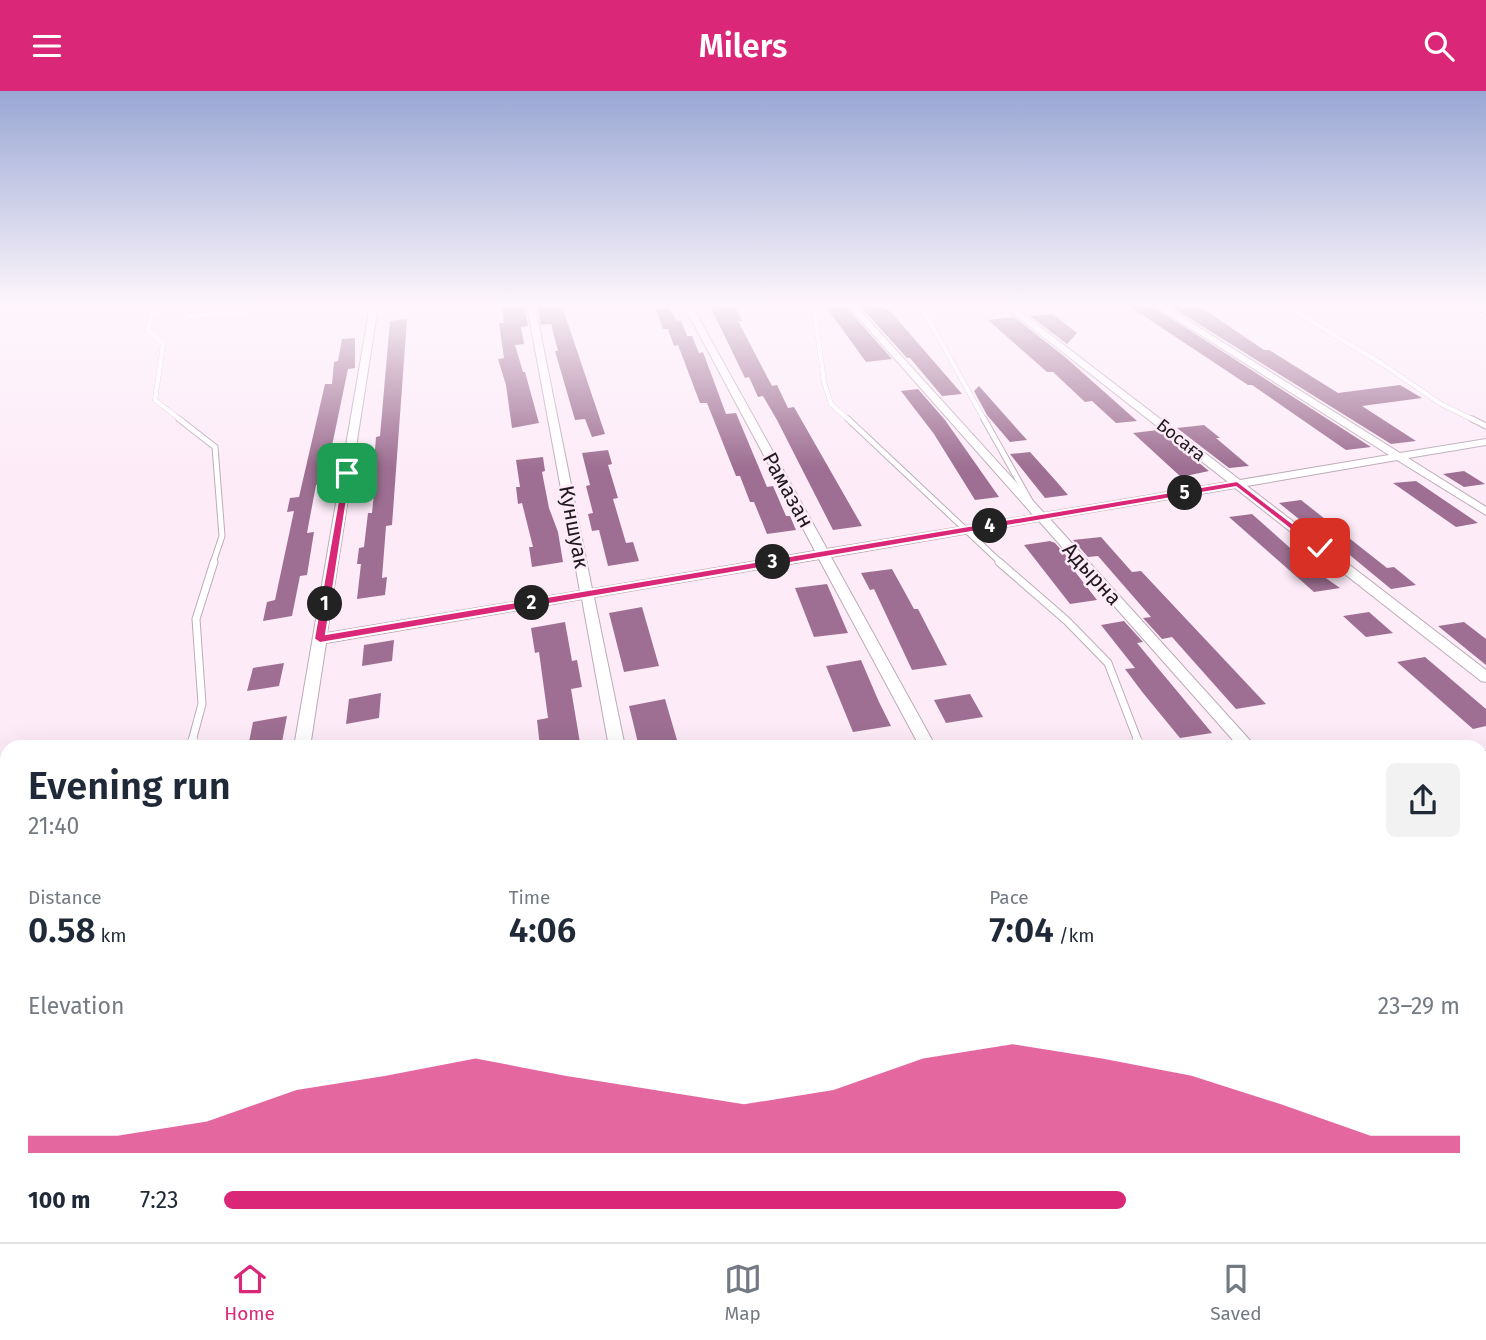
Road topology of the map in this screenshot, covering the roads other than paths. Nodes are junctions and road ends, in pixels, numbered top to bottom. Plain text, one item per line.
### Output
1 (161, 360) edge
2 (365, 360) edge
3 (541, 360) edge
4 (717, 360) edge
5 (820, 360) edge
6 (900, 360) edge
7 (951, 360) edge
8 (1077, 360) edge
9 (1243, 360) edge
10 (1374, 360) edge
11 (1486, 426) edge
12 (1486, 442) edge
13 (1398, 457) junction
14 (1237, 484) junction
15 (1486, 512) edge
16 (1039, 515) junction
17 (967, 529) junction
18 (822, 554) junction
19 (587, 594) junction
20 (320, 639) junction
21 (1486, 677) edge
22 (193, 740) edge
23 (303, 740) edge
24 (616, 740) edge
25 (924, 740) edge
26 (1137, 740) edge
27 (1242, 740) edge

1 - 22 lane
2 - 20 street
3 - 19 street, Куншуак
4 - 18 street, Рамазан
5 - 17 lane
6 - 16 street, Адырна
7 - 16 lane
8 - 14 street, Босаға
9 - 13 street
10 - 11 lane
12 - 13 street
13 - 14 street
13 - 15 street
14 - 16 street
14 - 21 street, Босаға
16 - 17 street
16 - 27 street, Адырна
17 - 18 street
17 - 26 lane
18 - 19 street
18 - 25 street, Рамазан
19 - 20 street
19 - 24 street, Куншуак
20 - 23 street

